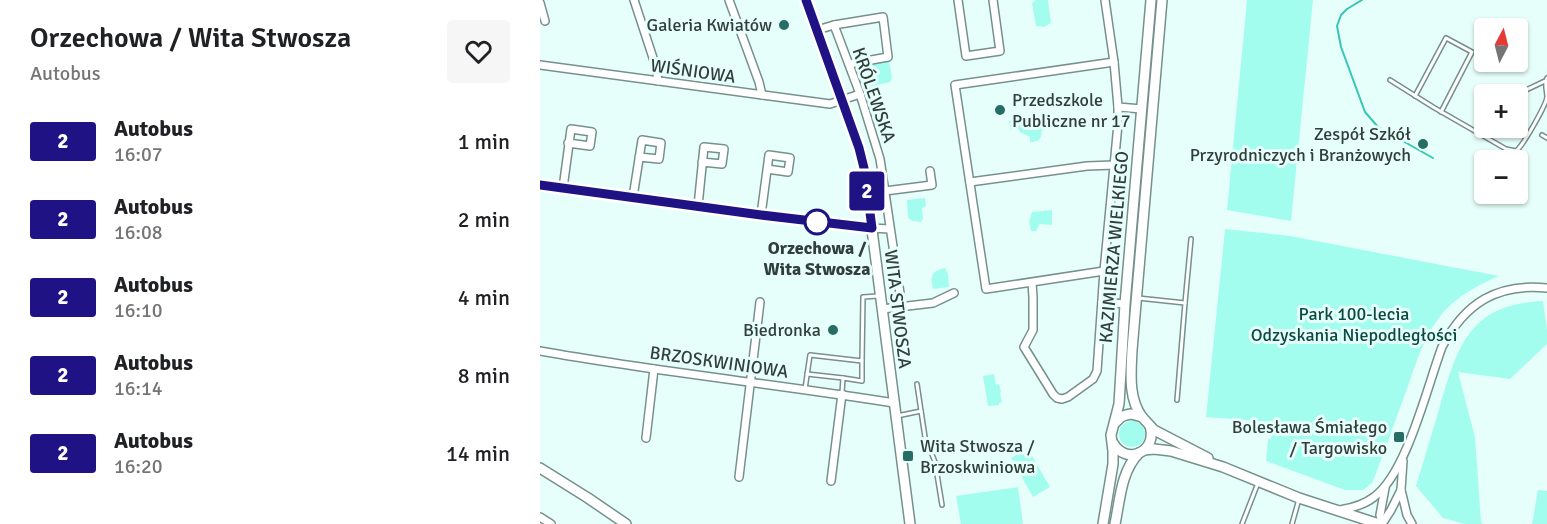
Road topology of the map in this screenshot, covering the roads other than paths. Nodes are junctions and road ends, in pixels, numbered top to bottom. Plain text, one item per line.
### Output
1 (634, 0) edge
2 (729, 0) edge
3 (806, 0) edge
4 (958, 0) edge
5 (993, 0) edge
6 (1105, 0) edge
7 (1151, 0) edge
8 (1162, 0) edge
9 (540, 3) edge
10 (545, 21) dead end
11 (834, 25) junction
12 (817, 30) junction
13 (1114, 62) junction
14 (849, 64) junction
15 (540, 65) edge
16 (1546, 79) edge
17 (1390, 80) dead end
18 (658, 81) junction
19 (1528, 89) edge
20 (860, 94) junction
21 (762, 95) junction
22 (1415, 96) junction
23 (843, 100) junction
24 (1118, 107) junction
25 (1143, 109) junction
26 (1441, 112) junction
27 (1542, 135) dead end
28 (1547, 138) edge
29 (568, 143) dead end
30 (639, 157) dead end
31 (702, 162) dead end
32 (1114, 165) junction
33 (767, 169) dead end
34 (930, 171) dead end
35 (970, 182) junction
36 (540, 185) edge
37 (563, 188) junction
38 (885, 191) junction
39 (633, 197) junction
40 (698, 206) junction
41 (761, 215) junction
42 (872, 228) junction
43 (890, 229) junction
44 (1191, 239) dead end
45 (1104, 272) junction
46 (1032, 283) junction
47 (1547, 288) edge
48 (954, 293) dead end
49 (880, 296) junction
50 (1136, 298) junction
51 (760, 302) dead end
52 (1102, 302) junction
53 (1185, 303) junction
54 (1125, 304) junction
55 (902, 307) junction
56 (882, 309) junction
57 (540, 351) edge
58 (862, 361) junction
59 (654, 369) junction
60 (807, 374) junction
61 (843, 378) junction
62 (751, 382) junction
63 (917, 384) dead end
64 (805, 389) junction
65 (842, 394) junction
66 (1177, 400) dead end
67 (894, 403) junction
68 (921, 411) junction
69 (896, 416) junction
70 (1142, 417) junction
71 (1114, 424) junction
72 (1149, 424) junction
73 (646, 438) dead end
74 (1112, 440) junction
75 (1142, 452) junction
76 (1403, 459) junction
77 (1223, 467) junction
78 (540, 468) edge
79 (739, 477) dead end
80 (831, 481) dead end
81 (1258, 481) junction
82 (1387, 483) junction
83 (1401, 490) junction
84 (1299, 498) junction
85 (942, 505) dead end
86 (1335, 510) junction
87 (540, 516) edge
88 (551, 524) edge
89 (626, 524) edge
90 (910, 524) edge
91 (1103, 524) edge
92 (1114, 524) edge
93 (1242, 524) edge
94 (1292, 524) edge
95 (1381, 524) edge
96 (1412, 524) edge

1 - 18 street
2 - 21 street
3 - 12 main road, WITA STWOSZA
4 - 5 street
6 - 13 street
7 - 25 main road, KAZIMIERZA WIELKIEGO
8 - 50 main road, KAZIMIERZA WIELKIEGO
9 - 10 street
11 - 12 street
11 - 14 street, KRÓLEWSKA
11 - 14 street
12 - 23 main road, WITA STWOSZA
13 - 24 street
13 - 35 street
14 - 20 street, KRÓLEWSKA
15 - 18 street, WIŚNIOWA
16 - 19 lane
16 - 26 lane
17 - 22 lane
18 - 21 street, WIŚNIOWA
20 - 23 street, WIŚNIOWA
20 - 38 street, KRÓLEWSKA
21 - 23 street, WIŚNIOWA
22 - 26 lane
22 - 26 lane
23 - 42 main road, WITA STWOSZA
24 - 25 street
24 - 32 street
25 - 54 main road, KAZIMIERZA WIELKIEGO
27 - 28 lane
29 - 37 street
30 - 39 street
31 - 40 street
32 - 35 street
32 - 45 street
33 - 41 street
34 - 38 street
35 - 46 street
36 - 37 street
37 - 39 street
38 - 43 street, KRÓLEWSKA
39 - 40 street
40 - 41 street
41 - 42 street
42 - 43 street
42 - 49 main road, WITA STWOSZA
43 - 55 street, KRÓLEWSKA
44 - 53 lane
45 - 46 street
45 - 52 street
46 - 52 street
47 - 76 street
48 - 55 street
49 - 56 main road, WITA STWOSZA
49 - 58 lane
50 - 53 lane
50 - 70 main road, KAZIMIERZA WIELKIEGO
51 - 62 street
52 - 54 street
53 - 66 lane
54 - 71 main road, KAZIMIERZA WIELKIEGO
55 - 56 street
56 - 67 main road, WITA STWOSZA
57 - 59 street, BRZOSKWINIOWA
58 - 60 lane
58 - 61 lane
59 - 62 street, BRZOSKWINIOWA
59 - 73 street
60 - 61 lane
60 - 64 lane
61 - 65 lane
62 - 64 street, BRZOSKWINIOWA
62 - 79 street
63 - 68 lane
64 - 65 street, BRZOSKWINIOWA
65 - 67 street, BRZOSKWINIOWA
65 - 80 street
67 - 69 main road, WITA STWOSZA
68 - 69 lane
68 - 85 lane
69 - 90 main road, WITA STWOSZA
70 - 71 main road
70 - 72 main road
71 - 74 main road
72 - 75 main road
72 - 77 main road
74 - 75 main road
74 - 91 main road
75 - 77 main road
75 - 92 main road
76 - 82 street
76 - 83 street
77 - 81 main road
78 - 89 main road
81 - 84 main road
81 - 93 lane
82 - 86 street
82 - 95 street
83 - 95 street
83 - 96 street
84 - 86 main road
84 - 94 lane
86 - 95 main road
87 - 88 street

